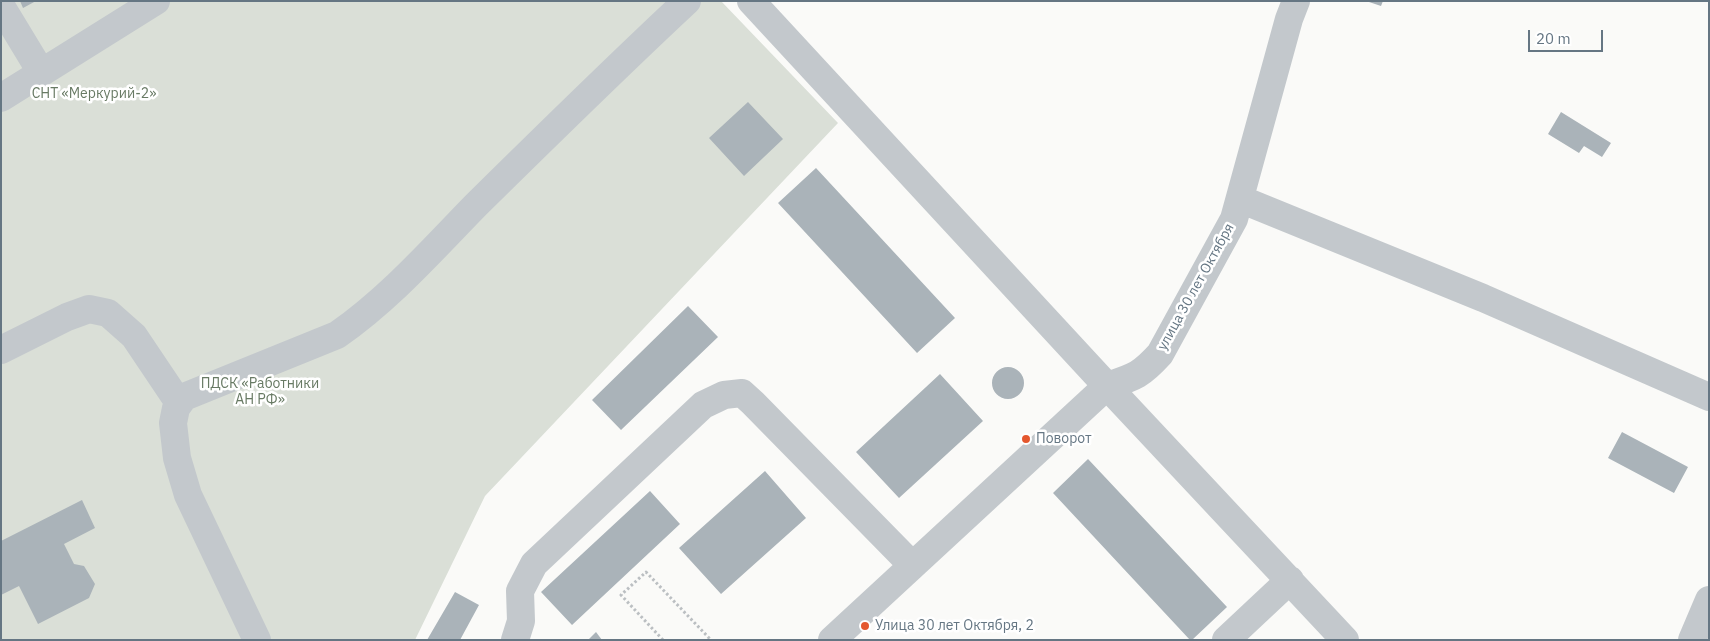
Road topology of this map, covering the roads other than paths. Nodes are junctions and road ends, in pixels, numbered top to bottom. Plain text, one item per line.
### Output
1 (156, 1) edge
2 (687, 1) edge
3 (752, 1) edge
4 (1296, 1) edge
5 (1, 6) edge
6 (41, 72) junction
7 (1, 98) edge
8 (1240, 199) junction
9 (1, 350) edge
10 (1107, 386) junction
11 (1709, 397) edge
12 (179, 403) junction
13 (912, 565) junction
14 (1290, 580) junction
15 (1709, 600) edge
16 (257, 640) edge
17 (515, 640) edge
18 (832, 640) edge
19 (1226, 640) edge
20 (1345, 640) edge
21 (1692, 640) edge

1 - 6 street
2 - 12 street
3 - 10 street
4 - 8 street, улица 30 лет Октября
5 - 6 street
6 - 7 street
8 - 10 street, улица 30 лет Октября
8 - 11 street
9 - 12 street
10 - 13 street, улица 30 лет Октября
10 - 14 street
12 - 16 street
13 - 17 street
13 - 18 street, улица 30 лет Октября
14 - 19 street
14 - 20 street
15 - 21 street

